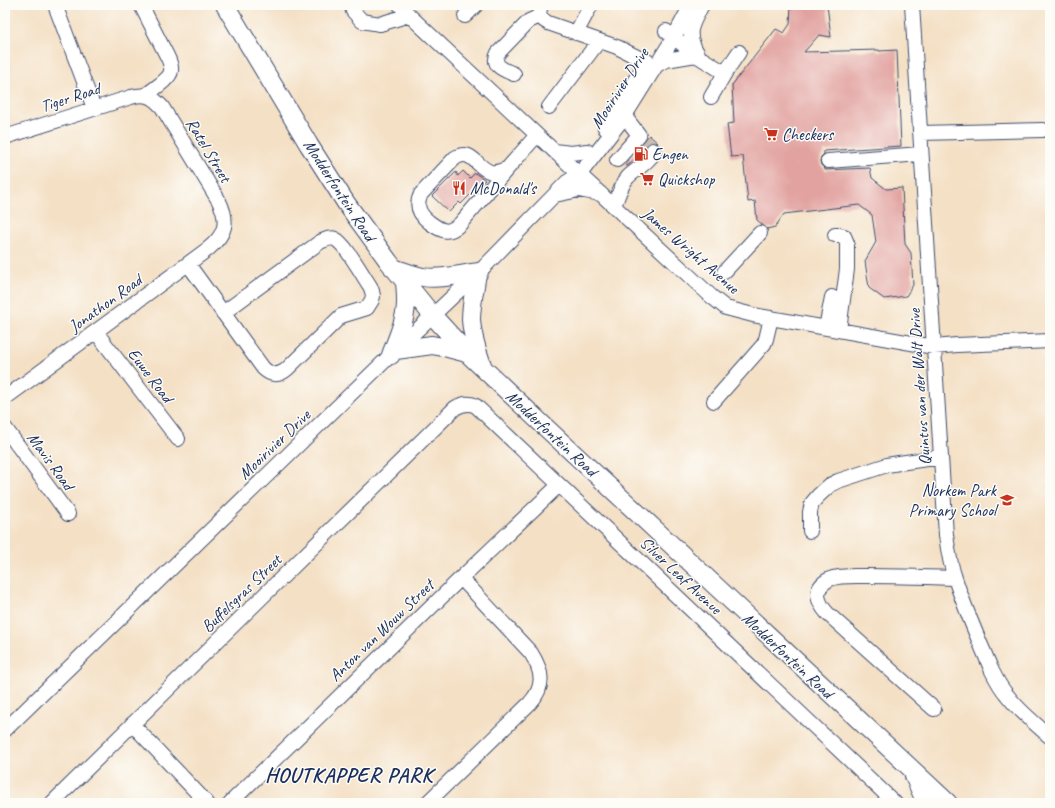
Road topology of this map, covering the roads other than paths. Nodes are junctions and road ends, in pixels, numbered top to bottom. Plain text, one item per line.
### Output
1 (55, 5) edge
2 (141, 5) edge
3 (225, 5) edge
4 (351, 5) edge
5 (476, 5) edge
6 (591, 5) edge
7 (682, 5) edge
8 (692, 5) edge
9 (702, 5) edge
10 (912, 5) edge
11 (405, 10) edge
12 (540, 11) edge
13 (465, 16) dead end
14 (576, 33) junction
15 (670, 34) junction
16 (599, 41) junction
17 (739, 52) dead end
18 (698, 56) junction
19 (651, 64) junction
20 (725, 73) junction
21 (514, 74) dead end
22 (146, 95) junction
23 (711, 97) dead end
24 (549, 107) dead end
25 (94, 108) junction
26 (621, 112) junction
27 (1043, 130) dead end
28 (6, 133) edge
29 (920, 133) junction
30 (537, 135) junction
31 (645, 142) junction
32 (596, 147) junction
33 (554, 151) junction
34 (921, 154) junction
35 (617, 160) junction
36 (828, 161) dead end
37 (507, 169) junction
38 (577, 171) junction
39 (632, 174) junction
40 (598, 191) junction
41 (555, 195) junction
42 (614, 206) junction
43 (223, 232) joint
44 (760, 233) dead end
45 (835, 234) dead end
46 (188, 264) junction
47 (393, 268) junction
48 (478, 272) junction
49 (724, 272) dead end
50 (405, 282) junction
51 (224, 313) junction
52 (433, 316) junction
53 (771, 318) junction
54 (833, 329) junction
55 (96, 332) junction
56 (1050, 341) edge
57 (934, 347) junction
58 (394, 352) junction
59 (467, 353) junction
60 (483, 368) junction
61 (5, 398) edge
62 (714, 401) dead end
63 (455, 408) joint
64 (5, 428) edge
65 (178, 439) dead end
66 (941, 457) junction
67 (559, 484) junction
68 (68, 514) dead end
69 (810, 531) dead end
70 (461, 578) junction
71 (954, 578) junction
72 (934, 709) dead end
73 (132, 724) junction
74 (5, 730) edge
75 (1050, 737) edge
76 (909, 767) junction
77 (52, 803) edge
78 (207, 803) edge
79 (230, 803) edge
80 (427, 803) edge
81 (895, 803) edge
82 (926, 803) edge
83 (948, 803) edge

1 - 25 street
2 - 22 street
3 - 47 main road, Modderfontein Road
4 - 11 street
5 - 13 street
6 - 14 street
7 - 15 street, Mooirivier Drive
8 - 15 street, Mooirivier Drive
9 - 18 street
10 - 29 street, Quintus van der Walt Drive
11 - 30 street, James Wright Avenue
12 - 14 street
12 - 21 street
14 - 16 street
15 - 18 street
15 - 19 street, Mooirivier Drive
16 - 19 street
16 - 24 street
17 - 20 street
18 - 19 street
18 - 20 street
19 - 26 street, Mooirivier Drive
20 - 23 street
22 - 25 street, Tiger Road
22 - 43 street, Ratel Street
25 - 28 street, Tiger Road
26 - 31 street
26 - 32 street, Mooirivier Drive
27 - 29 street
29 - 34 street, Quintus van der Walt Drive
30 - 33 street, James Wright Avenue
30 - 37 street
31 - 35 street
31 - 39 street
32 - 33 street
32 - 35 street
32 - 38 street, Mooirivier Drive
32 - 40 street
33 - 38 street, James Wright Avenue
34 - 36 street
34 - 57 street, Quintus van der Walt Drive
35 - 39 street
37 - 37 street
38 - 40 street, James Wright Avenue
38 - 41 street, Mooirivier Drive
39 - 42 street
40 - 41 street
40 - 42 street, James Wright Avenue
41 - 48 street, Mooirivier Drive
42 - 53 street, James Wright Avenue
43 - 46 street, Jonathon Road
44 - 49 street
45 - 54 street
46 - 51 street
46 - 55 street, Jonathon Road
47 - 48 main road
47 - 50 main road, Modderfontein Road
48 - 52 street, Mooirivier Drive
48 - 60 main road
50 - 52 main road, Modderfontein Road
50 - 58 main road
51 - 51 street
52 - 58 street, Mooirivier Drive
52 - 59 main road, Modderfontein Road
53 - 54 street, James Wright Avenue
53 - 62 street
54 - 57 street, James Wright Avenue
55 - 61 street, Jonathon Road
55 - 65 street, Euwe Road
56 - 57 street, James Wright Avenue
57 - 66 street, Quintus van der Walt Drive
58 - 59 main road
58 - 74 street, Mooirivier Drive
59 - 60 main road, Modderfontein Road
60 - 76 main road, Modderfontein Road
63 - 67 street, Silver Leaf Avenue
63 - 73 street, Buffelsgras Street
64 - 68 street, Mavis Road
66 - 69 street
66 - 71 street, Quintus van der Walt Drive
67 - 70 street, Anton van Wouw Street
67 - 81 street, Silver Leaf Avenue
70 - 79 street, Anton van Wouw Street
70 - 80 street
71 - 72 street
71 - 75 street, Quintus van der Walt Drive
73 - 77 street, Buffelsgras Street
73 - 78 street
76 - 82 main road
76 - 83 main road, Modderfontein Road

